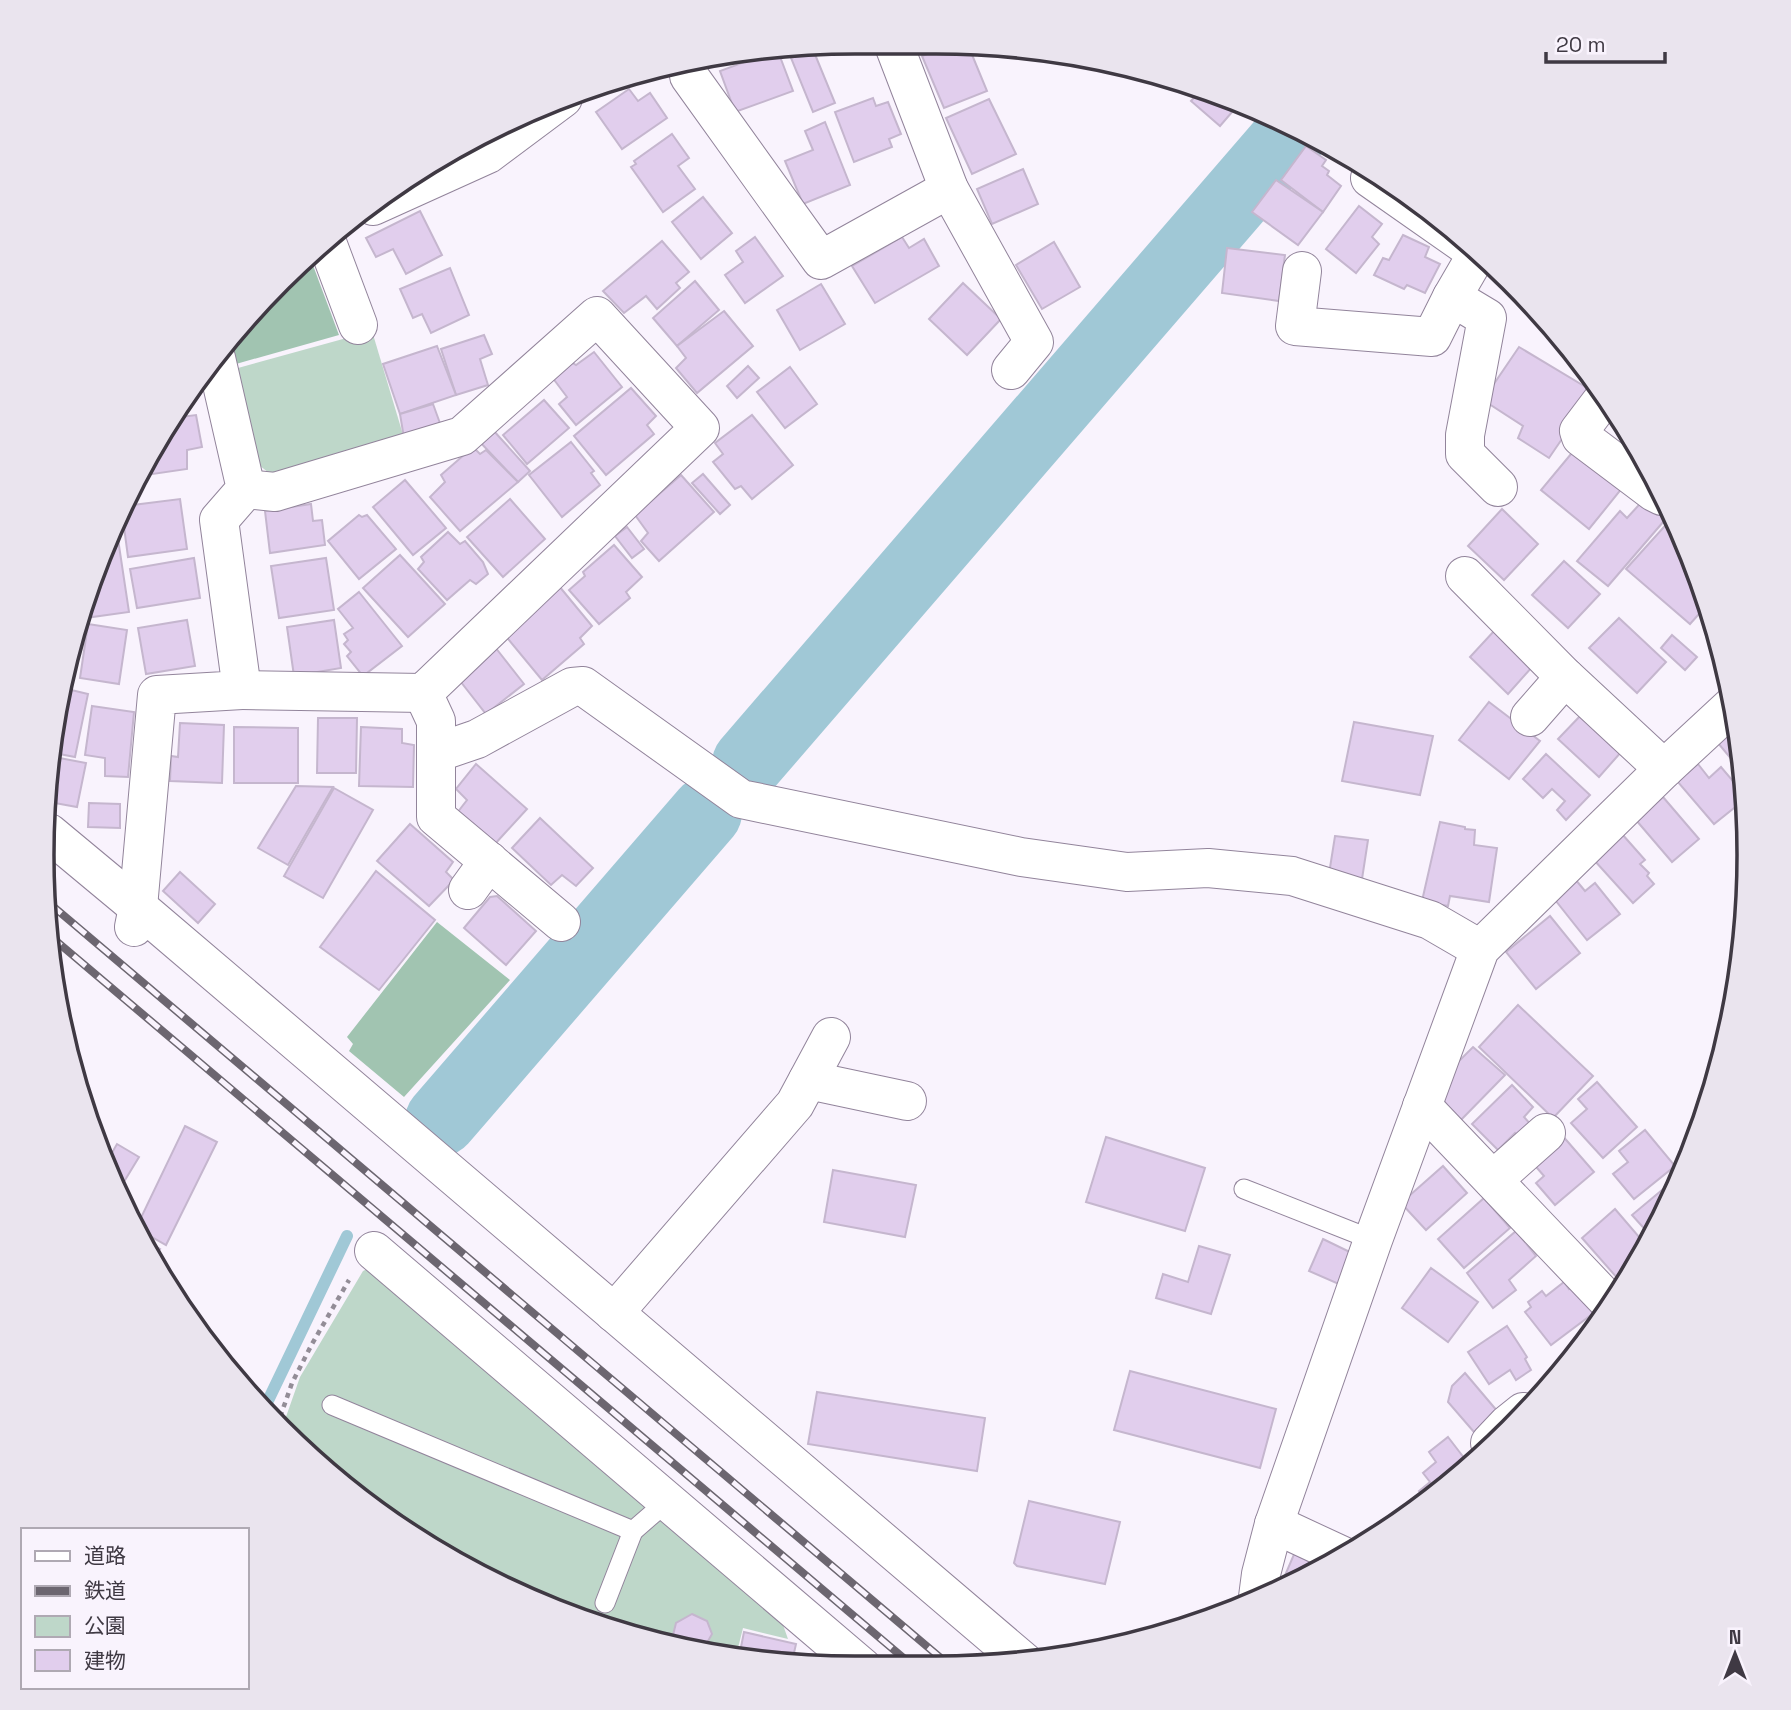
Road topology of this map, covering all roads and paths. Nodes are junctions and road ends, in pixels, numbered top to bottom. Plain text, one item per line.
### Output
1 (897, 54) edge
2 (689, 72) edge
3 (526, 125) edge
4 (413, 187) edge
5 (949, 189) junction
6 (330, 251) edge
7 (1472, 261) edge
8 (1302, 271) dead end
9 (1452, 297) junction
10 (358, 325) dead end
11 (219, 370) edge
12 (1011, 370) dead end
13 (1599, 405) edge
14 (1646, 486) edge
15 (1498, 487) dead end
16 (246, 489) junction
17 (1465, 576) dead end
18 (1565, 677) junction
19 (243, 690) junction
20 (423, 693) junction
21 (1724, 714) edge
22 (1530, 718) dead end
23 (436, 753) junction
24 (1664, 769) junction
25 (55, 839) edge
26 (135, 921) junction
27 (561, 922) dead end
28 (1480, 950) junction
29 (831, 1037) dead end
30 (808, 1080) junction
31 (907, 1101) dead end
32 (1422, 1106) junction
33 (1546, 1133) dead end
34 (1493, 1180) junction
35 (1244, 1189) dead end
36 (1373, 1240) junction
37 (374, 1251) joint
38 (1603, 1298) edge
39 (614, 1313) junction
40 (332, 1405) dead end
41 (282, 1413) edge
42 (665, 1499) junction
43 (1274, 1524) junction
44 (633, 1531) junction
45 (1331, 1551) edge
46 (1259, 1587) edge
47 (605, 1603) dead end
48 (814, 1626) junction
49 (1012, 1652) edge
50 (808, 1654) edge
51 (849, 1656) edge

1 - 5 street
2 - 5 street
3 - 4 street
5 - 12 street
6 - 10 street
7 - 9 street
8 - 9 street
9 - 15 street
11 - 16 street
13 - 14 street
16 - 19 street
16 - 20 street
17 - 18 street
18 - 22 street
18 - 24 street
19 - 20 street
19 - 26 street
20 - 23 street
21 - 24 street
23 - 27 street
23 - 28 street
24 - 28 street
25 - 26 street
26 - 39 street
28 - 32 street
29 - 30 street
30 - 31 street
30 - 39 street
32 - 34 street
32 - 36 street
33 - 34 street
34 - 38 street
35 - 36 lane
36 - 43 street
37 - 41 path
37 - 42 street
39 - 49 street
40 - 44 lane
42 - 44 lane
42 - 48 street
43 - 45 street
43 - 46 street
44 - 47 lane
48 - 50 street
48 - 51 street

